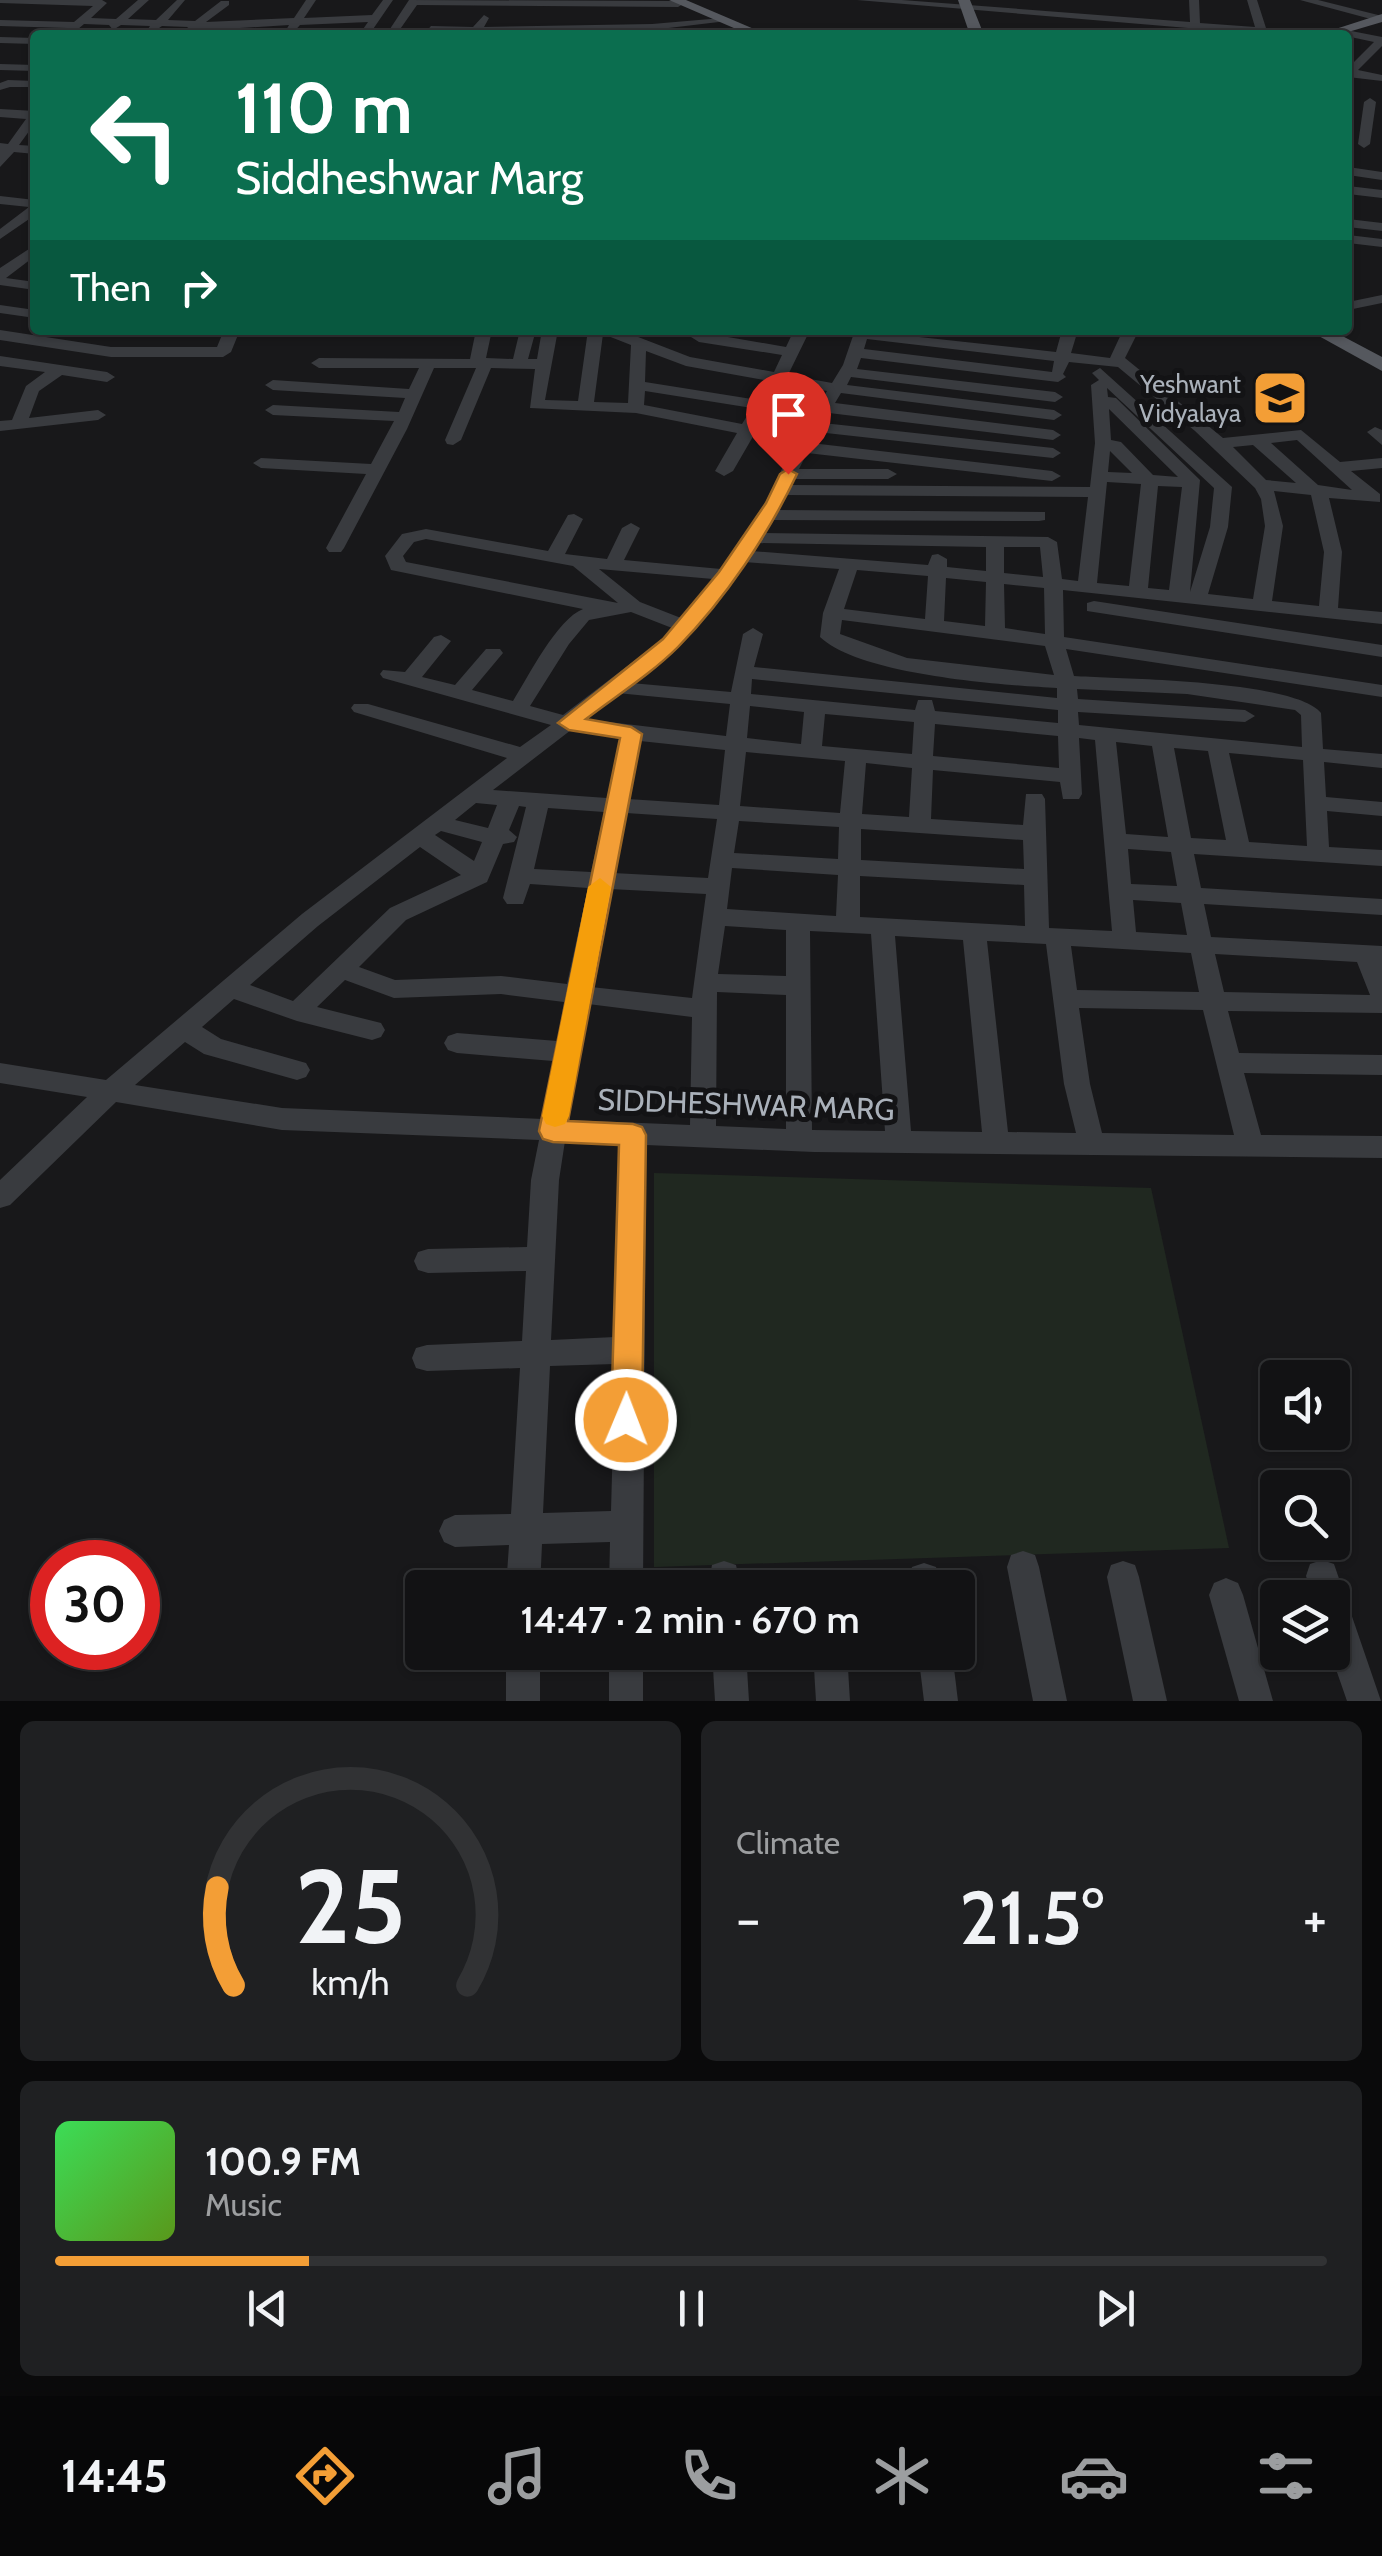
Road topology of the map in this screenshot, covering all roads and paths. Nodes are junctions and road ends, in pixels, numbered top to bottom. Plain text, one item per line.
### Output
1 (144, 0) edge
2 (311, 0) edge
3 (388, 0) edge
4 (862, 0) edge
5 (1060, 0) edge
6 (1194, 0) edge
7 (1252, 0) edge
8 (1305, 0) edge
9 (219, 1) edge
10 (414, 1) edge
11 (678, 1) edge
12 (181, 2) edge
13 (492, 2) edge
14 (922, 2) edge
15 (0, 3) edge
16 (582, 6) junction
17 (603, 6) junction
18 (1013, 6) edge
19 (525, 7) edge
20 (269, 9) dead end
21 (542, 13) dead end
22 (338, 15) junction
23 (404, 15) junction
24 (1061, 15) junction
25 (485, 17) junction
26 (11, 18) edge
27 (376, 18) junction
28 (1381, 18) edge
29 (972, 20) edge
30 (119, 22) junction
31 (297, 22) junction
32 (78, 23) edge
33 (160, 23) junction
34 (196, 25) junction
35 (217, 26) edge
36 (1195, 26) junction
37 (643, 28) junction
38 (720, 28) edge
39 (254, 29) edge
40 (110, 30) edge
41 (152, 30) edge
42 (190, 30) edge
43 (291, 30) edge
44 (329, 30) edge
45 (368, 30) edge
46 (394, 30) edge
47 (478, 30) edge
48 (539, 30) edge
49 (578, 30) joint
50 (746, 30) edge
51 (1077, 30) edge
52 (1249, 30) edge
53 (1262, 30) edge
54 (1340, 30) edge
55 (1352, 36) edge
56 (0, 40) edge
57 (30, 42) edge
58 (0, 51) edge
59 (30, 52) edge
60 (30, 65) edge
61 (0, 66) edge
62 (1382, 67) edge
63 (1352, 72) edge
64 (1352, 74) edge
65 (1352, 74) edge
66 (1352, 75) edge
67 (1382, 78) edge
68 (30, 84) edge
69 (0, 87) edge
70 (1382, 92) edge
71 (1370, 102) edge
72 (0, 113) edge
73 (1372, 124) edge
74 (0, 125) edge
75 (1382, 131) edge
76 (21, 132) edge
77 (0, 136) edge
78 (1352, 142) edge
79 (1364, 144) junction
80 (1382, 146) edge
81 (1352, 156) edge
82 (1382, 160) edge
83 (0, 163) edge
84 (1352, 172) edge
85 (1382, 176) edge
86 (1352, 190) edge
87 (1382, 194) edge
88 (0, 200) edge
89 (30, 202) edge
90 (30, 205) edge
91 (1352, 223) edge
92 (1382, 227) edge
93 (3, 230) edge
94 (30, 231) edge
95 (1352, 240) edge
96 (1382, 244) edge
97 (30, 257) edge
98 (0, 278) edge
99 (30, 285) edge
100 (1382, 298) edge
101 (1352, 305) edge
102 (0, 309) edge
103 (30, 313) edge
104 (0, 335) edge
105 (230, 335) edge
106 (484, 335) edge
107 (527, 335) edge
108 (549, 335) edge
109 (606, 335) edge
110 (620, 335) edge
111 (700, 335) edge
112 (711, 335) edge
113 (800, 335) edge
114 (922, 335) edge
115 (1064, 335) edge
116 (1128, 335) edge
117 (1326, 335) edge
118 (1340, 335) edge
119 (639, 343) junction
120 (792, 352) junction
121 (1060, 357) junction
122 (1382, 357) edge
123 (675, 358) junction
124 (1, 362) edge
125 (319, 363) dead end
126 (429, 363) junction
127 (482, 363) junction
128 (519, 364) junction
129 (544, 364) junction
130 (1382, 365) edge
131 (59, 370) junction
132 (1104, 371) junction
133 (107, 377) dead end
134 (1058, 377) junction
135 (779, 378) junction
136 (837, 382) edge
137 (637, 385) junction
138 (273, 386) dead end
139 (656, 388) junction
140 (415, 394) junction
141 (760, 405) junction
142 (585, 406) junction
143 (1054, 406) junction
144 (636, 408) junction
145 (273, 410) dead end
146 (98, 415) dead end
147 (404, 417) junction
148 (9, 425) edge
149 (747, 430) junction
150 (453, 440) dead end
151 (1258, 440) junction
152 (1218, 443) junction
153 (1053, 444) junction
154 (1103, 444) junction
155 (1354, 450) dead end
156 (261, 462) dead end
157 (1375, 464) edge
158 (1336, 467) junction
159 (378, 470) junction
160 (724, 471) dead end
161 (888, 474) dead end
162 (1382, 480) edge
163 (784, 482) junction
164 (1150, 482) junction
165 (1051, 483) junction
166 (1192, 483) junction
167 (1097, 484) junction
168 (1262, 486) junction
169 (1315, 490) junction
170 (1225, 492) junction
171 (1376, 498) edge
172 (766, 515) junction
173 (1039, 516) dead end
174 (574, 519) dead end
175 (631, 528) dead end
176 (882, 540) junction
177 (938, 540) junction
178 (994, 541) junction
179 (746, 547) junction
180 (335, 548) dead end
181 (554, 557) junction
182 (578, 562) junction
183 (850, 564) junction
184 (613, 565) junction
185 (885, 566) junction
186 (938, 572) junction
187 (726, 576) junction
188 (996, 578) junction
189 (1052, 584) junction
190 (1138, 594) junction
191 (1092, 595) junction
192 (1187, 598) junction
193 (633, 606) junction
194 (1261, 606) junction
195 (604, 608) junction
196 (833, 613) junction
197 (1328, 613) junction
198 (1382, 618) edge
199 (684, 626) junction
200 (934, 626) junction
201 (995, 633) junction
202 (753, 634) dead end
203 (440, 640) dead end
204 (1054, 642) junction
205 (1089, 647) junction
206 (1382, 651) edge
207 (493, 653) dead end
208 (1171, 660) junction
209 (928, 666) junction
210 (743, 672) junction
211 (1066, 682) junction
212 (1175, 687) junction
213 (614, 688) junction
214 (926, 690) junction
215 (1382, 691) edge
216 (459, 693) junction
217 (743, 699) junction
218 (1068, 705) junction
219 (815, 706) junction
220 (361, 708) dead end
221 (518, 709) junction
222 (1179, 712) junction
223 (1245, 716) dead end
224 (924, 718) junction
225 (569, 723) junction
226 (1068, 732) junction
227 (631, 734) junction
228 (1105, 735) junction
229 (1173, 741) junction
230 (738, 744) junction
231 (1217, 745) junction
232 (811, 752) junction
233 (1316, 754) junction
234 (526, 756) junction
235 (856, 756) junction
236 (922, 760) junction
237 (1382, 760) edge
238 (474, 796) junction
239 (511, 798) junction
240 (1034, 799) dead end
241 (540, 800) junction
242 (1318, 803) junction
243 (616, 804) junction
244 (1382, 809) edge
245 (729, 811) junction
246 (850, 820) junction
247 (441, 822) junction
248 (920, 826) junction
249 (1034, 834) junction
250 (495, 836) junction
251 (422, 837) junction
252 (530, 840) junction
253 (1114, 841) junction
254 (1179, 844) junction
255 (1239, 847) junction
256 (1318, 851) junction
257 (1382, 858) edge
258 (722, 860) junction
259 (848, 867) junction
260 (478, 876) junction
261 (1035, 878) junction
262 (601, 880) junction
263 (718, 887) junction
264 (1119, 892) junction
265 (1187, 894) junction
266 (1382, 907) edge
267 (713, 917) junction
268 (798, 921) junction
269 (848, 924) junction
270 (882, 926) junction
271 (974, 930) junction
272 (1047, 934) junction
273 (1125, 938) junction
274 (1199, 942) junction
275 (1374, 954) edge
276 (339, 969) junction
277 (705, 982) junction
278 (798, 986) junction
279 (231, 988) junction
280 (578, 994) junction
281 (1382, 994) edge
282 (1066, 998) junction
283 (1211, 1001) junction
284 (1382, 1004) edge
285 (704, 1009) junction
286 (297, 1012) junction
287 (183, 1028) junction
288 (372, 1030) dead end
289 (457, 1043) dead end
290 (567, 1052) junction
291 (1227, 1063) junction
292 (1382, 1065) edge
293 (298, 1070) dead end
294 (0, 1073) edge
295 (112, 1090) junction
296 (553, 1131) junction
297 (633, 1135) junction
298 (703, 1137) junction
299 (799, 1140) junction
300 (898, 1142) junction
301 (996, 1143) junction
302 (1092, 1145) junction
303 (1252, 1147) junction
304 (1382, 1147) edge
305 (0, 1198) edge
306 (540, 1259) junction
307 (428, 1261) dead end
308 (628, 1350) junction
309 (533, 1354) junction
310 (427, 1358) dead end
311 (624, 1526) junction
312 (525, 1528) junction
313 (455, 1530) dead end
314 (1024, 1568) dead end
315 (524, 1570) edge
316 (625, 1570) edge
317 (1123, 1578) dead end
318 (1226, 1596) dead end
319 (1350, 1659) edge
320 (523, 1670) edge
321 (626, 1670) edge
322 (730, 1670) edge
323 (831, 1670) edge
324 (937, 1670) edge
325 (522, 1701) edge
326 (626, 1701) edge
327 (732, 1701) edge
328 (833, 1701) edge
329 (941, 1701) edge
330 (1050, 1701) edge
331 (1150, 1701) edge
332 (1256, 1701) edge
333 (1364, 1701) edge

1 - 30 street
2 - 31 street
3 - 27 street
4 - 14 street
5 - 24 street
6 - 36 street
7 - 53 street
8 - 28 street
9 - 34 street
10 - 13 street
10 - 23 street
11 - 17 street
11 - 38 main road
11 - 50 main road
12 - 33 street
13 - 19 street
13 - 25 street
14 - 29 street
15 - 26 street
16 - 17 street
16 - 19 street
16 - 49 street
17 - 37 street
18 - 24 street
18 - 29 street
20 - 39 street
21 - 48 street
22 - 27 street
22 - 31 street
22 - 44 street
23 - 25 street
23 - 46 street
24 - 36 street
25 - 47 street
26 - 32 street
26 - 32 street
26 - 32 street
27 - 45 street
28 - 54 main road
29 - 51 street
30 - 32 street
30 - 33 street
30 - 40 street
31 - 39 street
31 - 43 street
33 - 34 street
33 - 41 street
34 - 35 street
34 - 42 street
35 - 39 street
36 - 52 street
37 - 38 street
37 - 49 street
55 - 63 street
56 - 57 street
58 - 59 street
60 - 61 street
62 - 64 street
65 - 67 street
66 - 70 street
68 - 69 street
71 - 73 street
72 - 76 street
73 - 75 street
73 - 79 street
74 - 76 street
76 - 77 street
76 - 83 street
78 - 79 street
79 - 80 street
81 - 82 street
84 - 85 street
86 - 87 street
88 - 89 street
90 - 93 street
91 - 92 street
93 - 94 street
95 - 96 street
97 - 98 street
98 - 99 street
100 - 101 street
102 - 103 street
104 - 105 street
106 - 127 street
107 - 128 street
108 - 129 street
109 - 142 street
110 - 119 street
111 - 123 street
112 - 120 street
113 - 120 street
114 - 121 street
114 - 136 street
115 - 121 street
116 - 132 street
117 - 130 main road
118 - 122 main road
119 - 123 street
119 - 137 street
120 - 135 street
121 - 132 street
121 - 134 street
123 - 135 street
123 - 139 street
124 - 131 street
125 - 126 street
126 - 127 street
126 - 140 street
127 - 128 street
127 - 150 street
128 - 129 street
129 - 142 street
131 - 133 street
131 - 148 street
132 - 152 street
132 - 154 street
132 - 166 street
132 - 170 street
134 - 136 street
134 - 143 street
135 - 136 street
135 - 141 street
136 - 143 street
136 - 153 street
136 - 163 street
136 - 165 street
137 - 139 street
137 - 144 street
138 - 140 street
139 - 141 street
140 - 147 street
141 - 149 street
142 - 144 street
143 - 153 street
144 - 149 street
145 - 147 street
146 - 148 street
147 - 159 street
149 - 160 street
151 - 152 street
151 - 158 street
151 - 169 street
152 - 168 street
153 - 165 street
154 - 164 street
154 - 167 street
155 - 157 street
156 - 159 street
157 - 158 street
157 - 162 street
158 - 171 street
159 - 180 street
161 - 163 street
163 - 165 street
163 - 172 street
164 - 166 street
164 - 167 street
164 - 190 street
165 - 167 street
166 - 192 street
167 - 191 street
168 - 169 street
168 - 170 street
168 - 194 street
169 - 171 street
169 - 197 street
170 - 192 street
172 - 173 street
172 - 179 street
174 - 181 street
175 - 184 street
176 - 177 street
176 - 179 street
176 - 185 street
177 - 178 street
177 - 186 street
178 - 188 street
178 - 189 street
179 - 183 street
179 - 187 street
181 - 182 street
181 - 195 street
182 - 184 street
182 - 193 street
183 - 185 street
183 - 196 street
184 - 187 street
185 - 186 street
186 - 188 street
186 - 200 street
187 - 199 street
188 - 189 street
188 - 201 street
189 - 191 street
189 - 204 street
190 - 191 street
190 - 192 street
191 - 205 street
191 - 206 street
192 - 194 street
193 - 195 street
193 - 199 street
194 - 197 street
195 - 221 street
196 - 200 street
196 - 209 street
197 - 198 street
199 - 213 street
200 - 201 street
201 - 204 street
202 - 210 street
203 - 216 street
204 - 205 street
204 - 211 street
205 - 208 street
207 - 216 street
208 - 212 street
208 - 215 street
209 - 211 street
209 - 214 street
210 - 214 street
210 - 217 street
211 - 212 street
211 - 218 street
212 - 222 street
212 - 233 street
213 - 217 street
213 - 225 street
214 - 218 street
214 - 224 street
216 - 221 street
217 - 219 street
217 - 230 street
218 - 222 street
218 - 226 street
219 - 224 street
219 - 232 street
220 - 234 street
221 - 225 street
222 - 223 street
222 - 229 street
224 - 226 street
224 - 236 street
225 - 227 street
225 - 234 street
226 - 228 street
226 - 236 street
227 - 230 street
227 - 243 street
228 - 229 street
228 - 253 street
229 - 231 street
229 - 254 street
230 - 232 street
230 - 245 street
231 - 233 street
231 - 255 street
232 - 235 street
233 - 237 street
233 - 242 street
234 - 238 street
235 - 236 street
235 - 246 street
236 - 248 street
238 - 239 street
238 - 247 street
239 - 241 street
239 - 250 street
240 - 249 street
241 - 243 street
241 - 252 street
242 - 244 street
242 - 256 street
243 - 245 street
243 - 262 street
245 - 246 street
245 - 258 street
246 - 248 street
246 - 259 street
247 - 250 street
247 - 251 street
248 - 249 street
249 - 261 street
250 - 252 street
250 - 260 street
251 - 260 street
251 - 279 street
252 - 262 street
253 - 254 street
253 - 264 street
254 - 255 street
254 - 265 street
255 - 256 street
256 - 257 street
258 - 259 street
258 - 263 street
259 - 261 street
259 - 269 street
260 - 276 street
261 - 272 street
262 - 263 street
262 - 280 street
263 - 267 street
264 - 265 street
264 - 273 street
265 - 266 street
265 - 274 street
267 - 268 street
267 - 277 street
268 - 269 street
268 - 278 street
269 - 270 street
270 - 271 street
270 - 300 street
271 - 272 street
271 - 301 street
272 - 273 street
272 - 282 street
273 - 274 street
274 - 275 street
274 - 283 street
275 - 281 street
276 - 280 street
276 - 286 street
277 - 278 street
277 - 285 street
278 - 299 street
279 - 286 street
279 - 287 street
280 - 285 street
280 - 290 street
282 - 283 street
282 - 302 street
283 - 284 street
283 - 291 street
285 - 298 street
286 - 288 street
287 - 293 street
287 - 295 street
289 - 290 street
290 - 296 street
291 - 292 street
291 - 303 street
294 - 295 street, SIDDHESHWAR MARG
295 - 296 street, SIDDHESHWAR MARG
295 - 305 street
296 - 297 street, SIDDHESHWAR MARG
296 - 306 street
297 - 298 street, SIDDHESHWAR MARG
297 - 308 street
298 - 299 street, SIDDHESHWAR MARG
299 - 300 street, SIDDHESHWAR MARG
300 - 301 street, SIDDHESHWAR MARG
301 - 302 street, SIDDHESHWAR MARG
302 - 303 street, SIDDHESHWAR MARG
303 - 304 street, SIDDHESHWAR MARG
306 - 307 street
306 - 309 street
308 - 309 street
308 - 311 street
309 - 310 street
309 - 312 street
311 - 312 street
311 - 316 street
312 - 313 street
312 - 315 street
314 - 330 street
317 - 331 street
318 - 332 street
319 - 333 street
320 - 325 street
321 - 326 street
322 - 327 street
323 - 328 street
324 - 329 street

